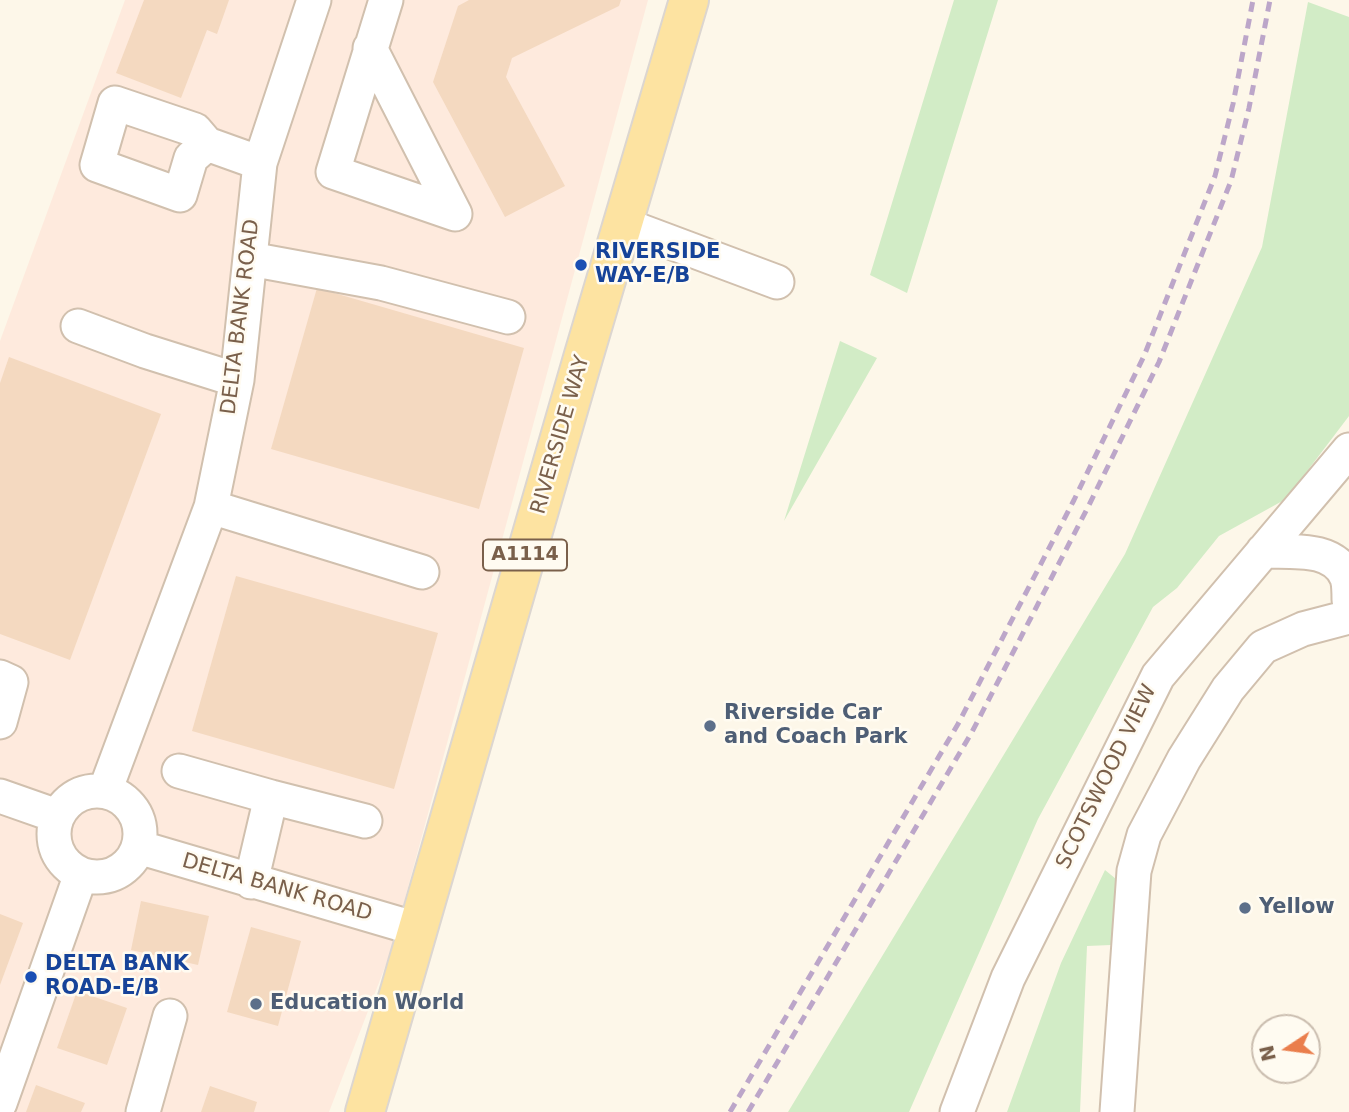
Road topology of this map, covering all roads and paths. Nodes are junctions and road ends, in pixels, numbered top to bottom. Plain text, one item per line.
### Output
1 (314, 0) edge
2 (386, 0) edge
3 (689, 0) edge
4 (370, 48) junction
5 (206, 144) dead end
6 (260, 163) junction
7 (622, 224) junction
8 (250, 259) junction
9 (777, 282) dead end
10 (508, 317) dead end
11 (78, 326) dead end
12 (237, 380) junction
13 (1349, 450) edge
14 (211, 507) junction
15 (1263, 551) junction
16 (422, 572) dead end
17 (1349, 600) edge
18 (1349, 617) edge
19 (0, 677) edge
20 (0, 722) edge
21 (179, 771) dead end
22 (105, 791) junction
23 (0, 796) edge
24 (271, 797) junction
25 (57, 816) junction
26 (365, 821) dead end
27 (138, 847) junction
28 (81, 874) junction
29 (251, 882) junction
30 (417, 929) junction
31 (1008, 978) junction
32 (170, 1016) dead end
33 (0, 1103) edge
34 (143, 1112) edge
35 (365, 1112) edge
36 (957, 1112) edge
37 (973, 1112) edge
38 (1117, 1112) edge

1 - 6 street, DELTA BANK ROAD
2 - 4 street
3 - 7 main road, RIVERSIDE WAY / A1114
4 - 4 street
5 - 6 street
6 - 8 street, DELTA BANK ROAD
7 - 9 street
7 - 30 main road, RIVERSIDE WAY / A1114
8 - 10 street
8 - 12 street, DELTA BANK ROAD
11 - 12 street
12 - 14 street, DELTA BANK ROAD
13 - 15 street, SCOTSWOOD VIEW
14 - 16 street
14 - 22 street, DELTA BANK ROAD
15 - 17 street
15 - 31 street, SCOTSWOOD VIEW
18 - 38 street
19 - 20 street
21 - 24 street
22 - 25 street
22 - 27 street
23 - 25 street
24 - 26 street
24 - 29 street
25 - 28 street
27 - 28 street
27 - 29 street, DELTA BANK ROAD
28 - 33 street
29 - 30 street, DELTA BANK ROAD
30 - 35 main road, RIVERSIDE WAY / A1114
31 - 36 street, SCOTSWOOD VIEW
31 - 37 street
32 - 34 street

